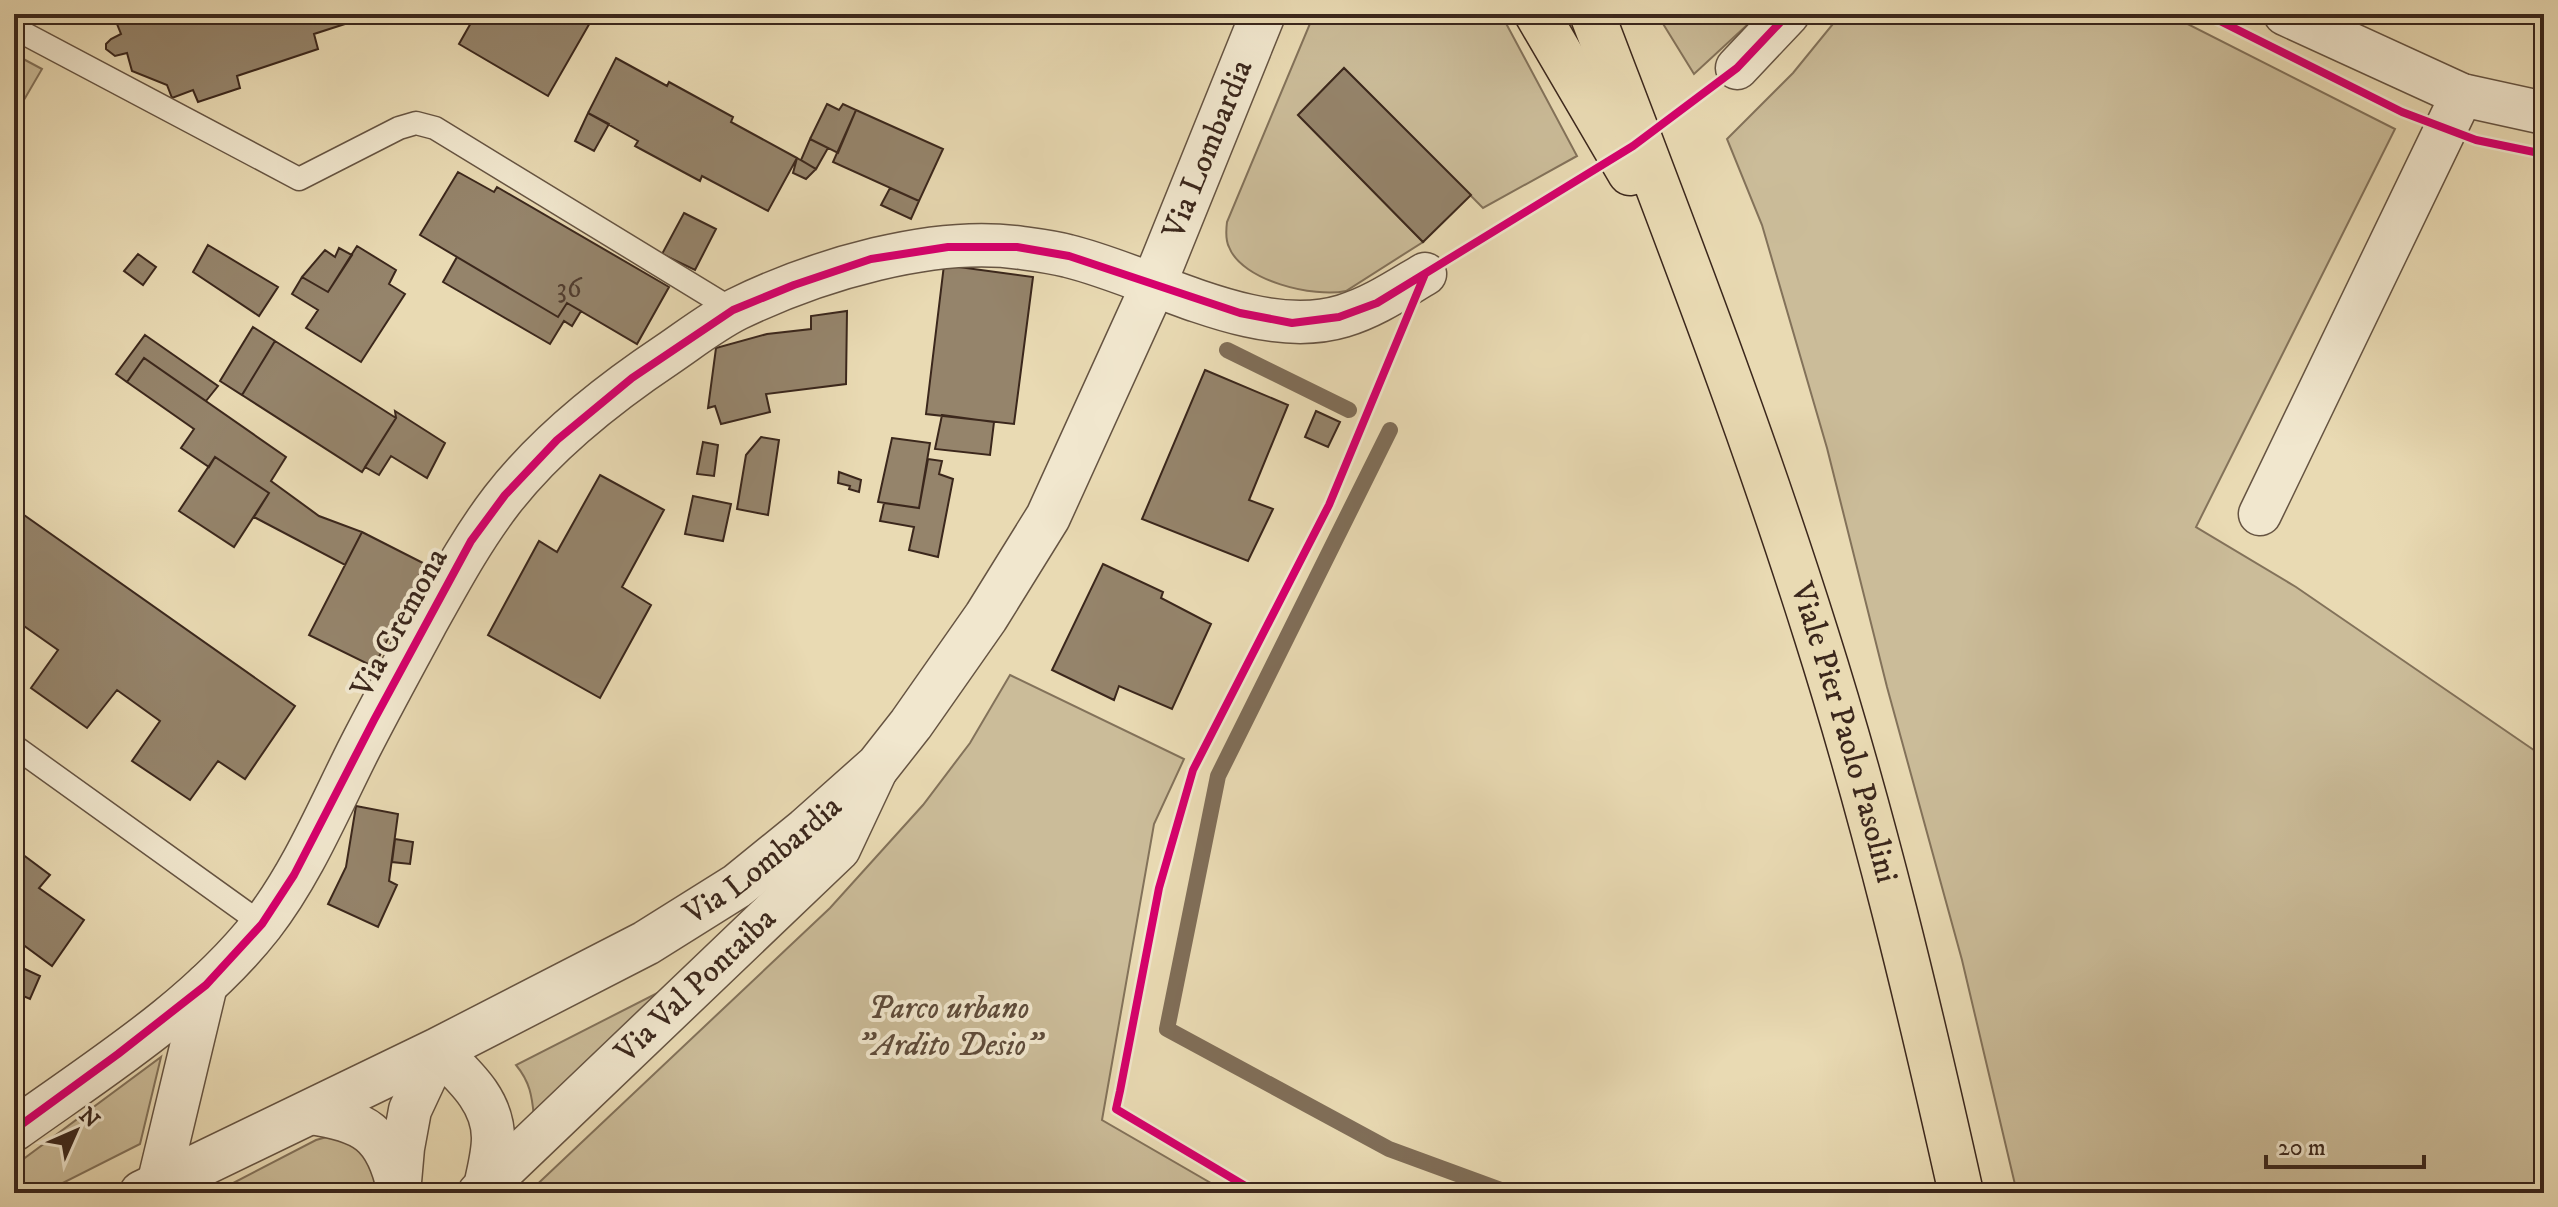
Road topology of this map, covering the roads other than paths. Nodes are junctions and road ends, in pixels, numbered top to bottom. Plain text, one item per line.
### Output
1 (1263, 14) edge
2 (1537, 14) edge
3 (1592, 14) edge
4 (1788, 14) edge
5 (2285, 14) edge
6 (14, 28) edge
7 (1737, 68) dead end
8 (2462, 95) junction
9 (2544, 113) edge
10 (1425, 274) dead end
11 (1694, 282) junction
12 (1153, 286) junction
13 (733, 310) junction
14 (2260, 514) dead end
15 (14, 746) edge
16 (878, 766) junction
17 (262, 924) junction
18 (206, 985) junction
19 (438, 1050) junction
20 (311, 1113) junction
21 (14, 1130) edge
22 (150, 1189) edge
23 (482, 1190) edge
24 (399, 1193) edge
25 (1961, 1193) edge

1 - 12 street, Via Lombardia
2 - 11 main road, Viale Pier Paolo Pasolini
3 - 11 main road, Viale Pier Paolo Pasolini
4 - 7 street
5 - 8 street
6 - 13 lane
8 - 9 street
8 - 14 street
10 - 12 street
11 - 25 main road, Viale Pier Paolo Pasolini
12 - 13 street, Via Cremona
12 - 16 street, Via Lombardia
13 - 17 street, Via Cremona
15 - 17 lane
16 - 19 street, Via Lombardia
16 - 23 street, Via Val Pontaiba
17 - 18 street, Via Cremona
18 - 21 street, Via Cremona
18 - 22 street, Via Cremona
19 - 20 street, Via Lombardia
19 - 23 street, Via Val Pontaiba
19 - 24 street
20 - 22 street, Via Lombardia
20 - 24 street

